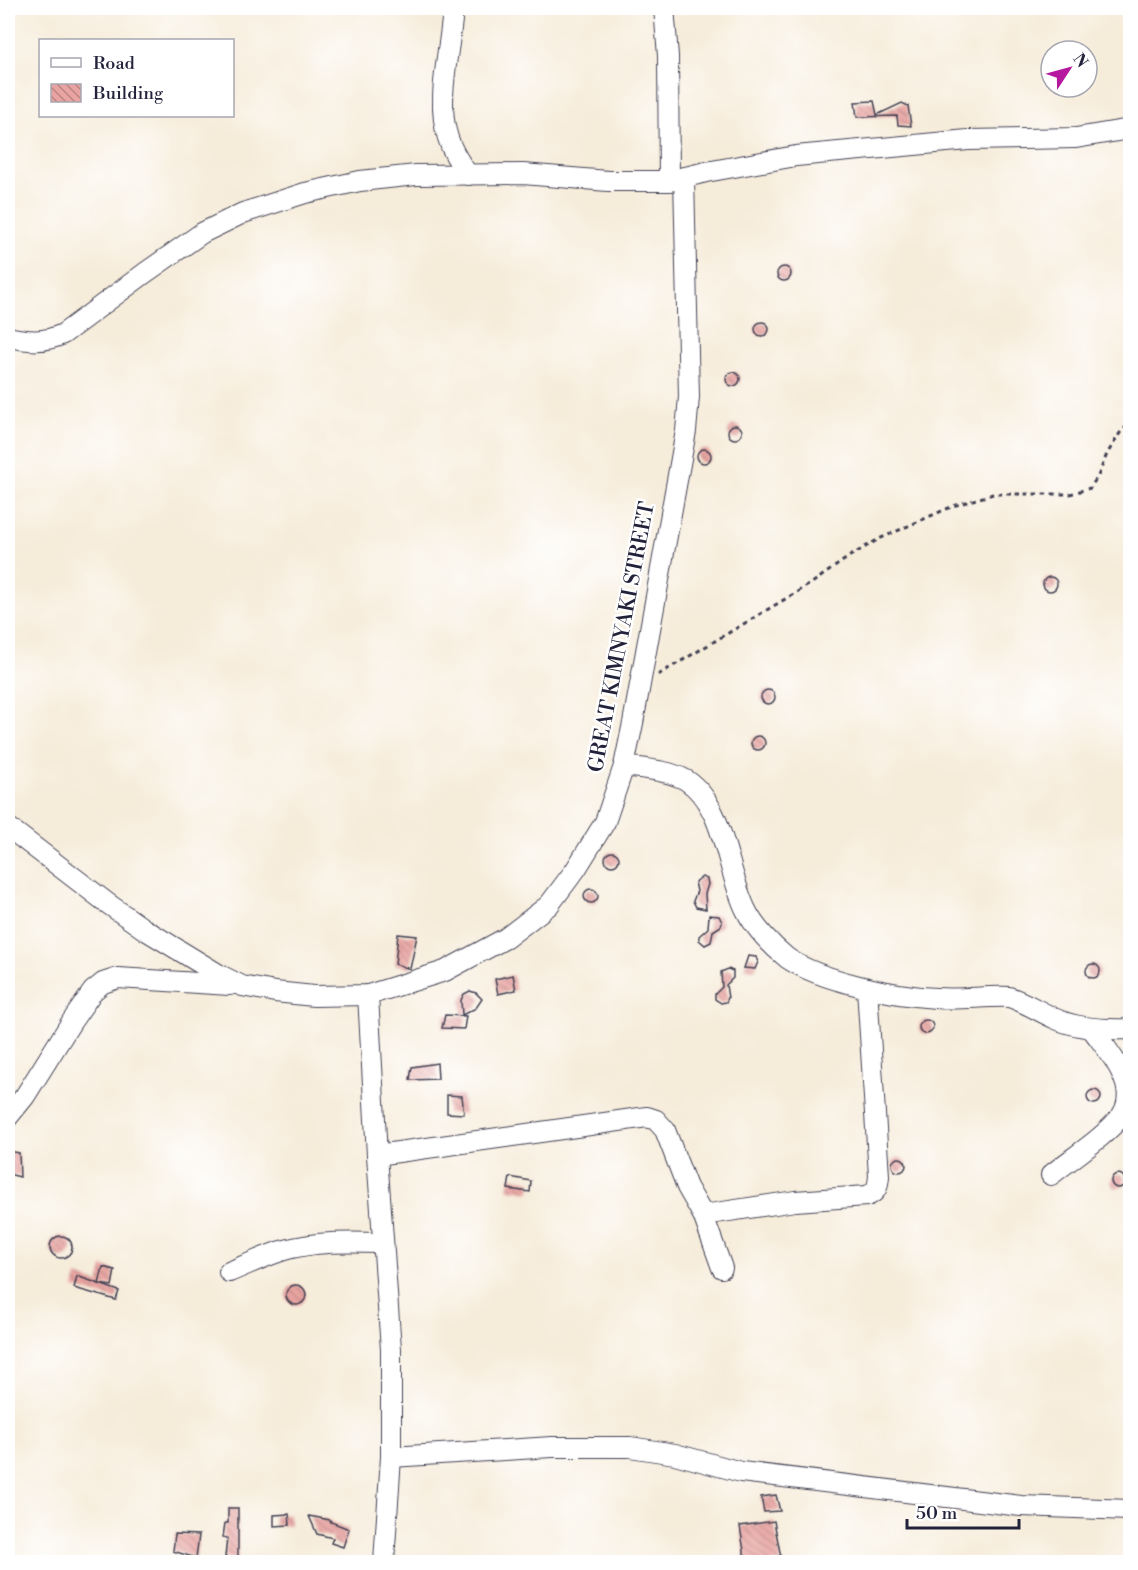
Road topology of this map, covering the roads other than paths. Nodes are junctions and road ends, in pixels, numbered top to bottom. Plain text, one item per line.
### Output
1 (453, 8) edge
2 (664, 8) edge
3 (1131, 129) edge
4 (468, 175) junction
5 (677, 179) junction
6 (8, 337) edge
7 (624, 766) junction
8 (8, 827) edge
9 (242, 986) junction
10 (867, 987) junction
11 (368, 995) junction
12 (1092, 1029) junction
13 (1131, 1029) edge
14 (8, 1117) edge
15 (377, 1155) junction
16 (1051, 1175) dead end
17 (703, 1215) junction
18 (382, 1243) junction
19 (722, 1268) dead end
20 (230, 1272) dead end
21 (391, 1456) junction
22 (1131, 1510) edge
23 (384, 1563) edge

1 - 4 street
2 - 5 street, GREAT KIMNYAKI STREET
3 - 5 street
4 - 5 street
4 - 6 street
5 - 7 street, GREAT KIMNYAKI STREET
7 - 10 street
7 - 11 street, GREAT KIMNYAKI STREET
8 - 9 street, GREAT KIMNYAKI STREET
9 - 11 street, GREAT KIMNYAKI STREET
9 - 14 street
10 - 12 street
10 - 17 street
11 - 15 street
12 - 13 street
12 - 16 street
15 - 17 street
15 - 18 street
17 - 19 street
18 - 20 street
18 - 21 street
21 - 22 street
21 - 23 street

